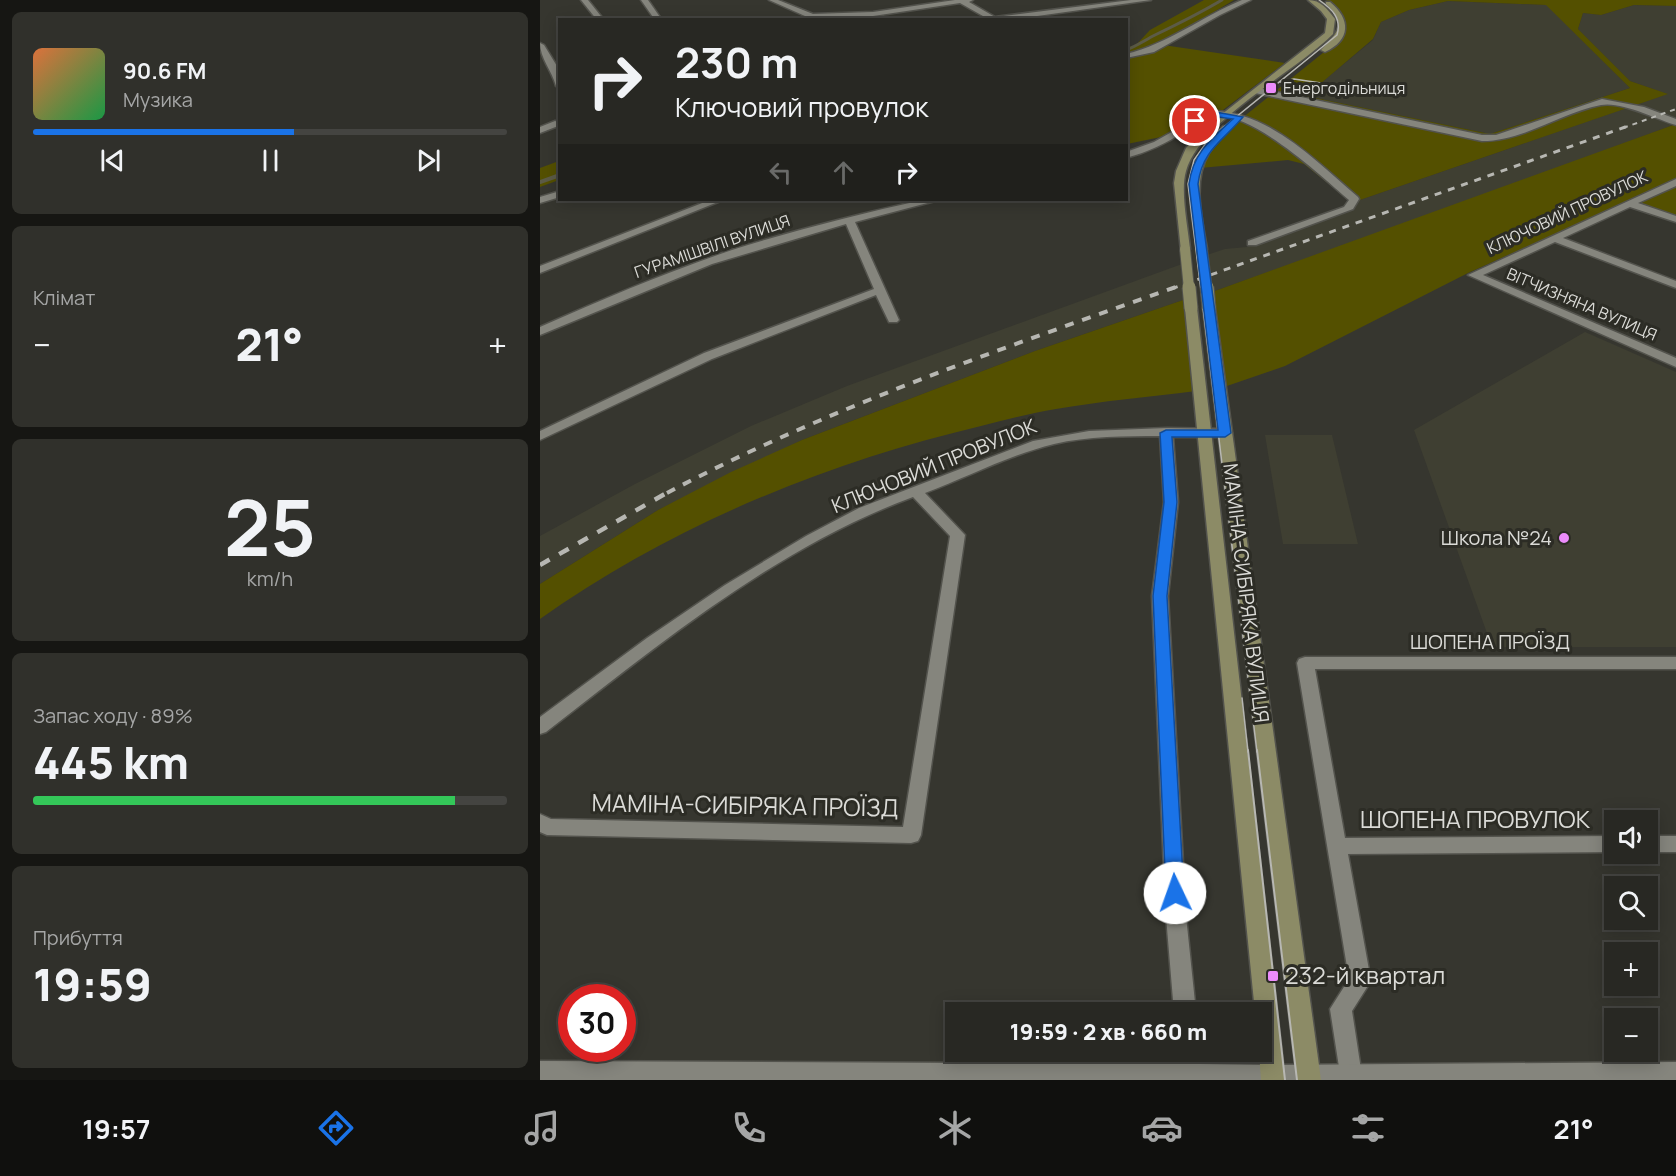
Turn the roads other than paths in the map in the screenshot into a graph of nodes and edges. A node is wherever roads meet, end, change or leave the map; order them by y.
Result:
1 (584, 0) edge
2 (644, 0) edge
3 (772, 0) edge
4 (970, 0) edge
5 (1148, 0) edge
6 (1248, 0) edge
7 (1311, 0) edge
8 (1323, 0) edge
9 (961, 1) edge
10 (873, 17) edge
11 (599, 18) edge
12 (657, 18) edge
13 (815, 18) edge
14 (992, 18) edge
15 (1002, 18) edge
16 (540, 45) edge
17 (1128, 56) edge
18 (1315, 57) dead end
19 (554, 72) edge
20 (1285, 81) dead end
21 (1258, 91) junction
22 (1270, 93) junction
23 (1228, 114) junction
24 (1239, 117) junction
25 (1676, 122) edge
26 (555, 124) dead end
27 (540, 130) edge
28 (1128, 153) edge
29 (1676, 182) edge
30 (558, 195) edge
31 (540, 200) edge
32 (715, 201) edge
33 (930, 201) edge
34 (1631, 204) junction
35 (1676, 219) edge
36 (849, 220) junction
37 (1554, 238) junction
38 (1252, 243) dead end
39 (540, 270) edge
40 (1474, 275) joint
41 (1676, 285) edge
42 (880, 290) junction
43 (893, 320) dead end
44 (540, 331) edge
45 (1676, 363) edge
46 (1166, 433) junction
47 (1204, 433) junction
48 (1225, 433) junction
49 (540, 436) edge
50 (916, 492) junction
51 (1676, 663) edge
52 (540, 727) edge
53 (540, 822) edge
54 (1604, 844) edge
55 (1658, 844) edge
56 (1676, 844) edge
57 (1337, 846) junction
58 (1184, 1002) edge
59 (1190, 1062) edge
60 (540, 1072) edge
61 (1676, 1073) edge
62 (562, 1076) edge
63 (1191, 1076) junction
64 (1351, 1076) junction
65 (833, 1077) edge
66 (1273, 1078) edge
67 (1309, 1078) edge

1 - 11 street
2 - 12 street
3 - 13 street
4 - 9 street
5 - 15 street
6 - 17 street
7 - 21 main road, МАМІНА-СИБІРЯКА ВУЛИЦЯ
8 - 18 main road
9 - 10 street
9 - 14 street
10 - 13 street
16 - 19 street
20 - 22 main road, МАМІНА-СИБІРЯКА ВУЛИЦЯ
21 - 22 street
21 - 23 main road, МАМІНА-СИБІРЯКА ВУЛИЦЯ
22 - 24 main road, МАМІНА-СИБІРЯКА ВУЛИЦЯ
22 - 25 street
23 - 24 street
23 - 28 street
23 - 47 main road, МАМІНА-СИБІРЯКА ВУЛИЦЯ, bridge
24 - 38 street
24 - 48 main road, МАМІНА-СИБІРЯКА ВУЛИЦЯ, bridge
26 - 27 street
29 - 34 street, КЛЮЧОВИЙ ПРОВУЛОК
30 - 31 street
32 - 39 street, ГУРАМІШВІЛІ ВУЛИЦЯ
33 - 36 street, ГУРАМІШВІЛІ ВУЛИЦЯ
34 - 35 street
34 - 37 street, КЛЮЧОВИЙ ПРОВУЛОК
36 - 42 street
36 - 44 street, ГУРАМІШВІЛІ ВУЛИЦЯ
37 - 40 street, КЛЮЧОВИЙ ПРОВУЛОК
37 - 41 street
40 - 45 street, ВІТЧИЗНЯНА ВУЛИЦЯ
42 - 43 street
42 - 49 street
46 - 47 street, КЛЮЧОВИЙ ПРОВУЛОК
46 - 50 street, КЛЮЧОВИЙ ПРОВУЛОК
46 - 58 street
47 - 48 street, КЛЮЧОВИЙ ПРОВУЛОК
47 - 66 main road, МАМІНА-СИБІРЯКА ВУЛИЦЯ
48 - 67 main road, МАМІНА-СИБІРЯКА ВУЛИЦЯ
50 - 52 street, КЛЮЧОВИЙ ПРОВУЛОК
50 - 53 street, МАМІНА-СИБІРЯКА ПРОЇЗД
51 - 57 street, ШОПЕНА ПРОЇЗД
54 - 57 street, ШОПЕНА ПРОВУЛОК
55 - 56 street
57 - 64 street
59 - 63 street
60 - 62 street
61 - 64 street
62 - 65 street
63 - 65 street
63 - 66 street
64 - 67 street
66 - 67 street

